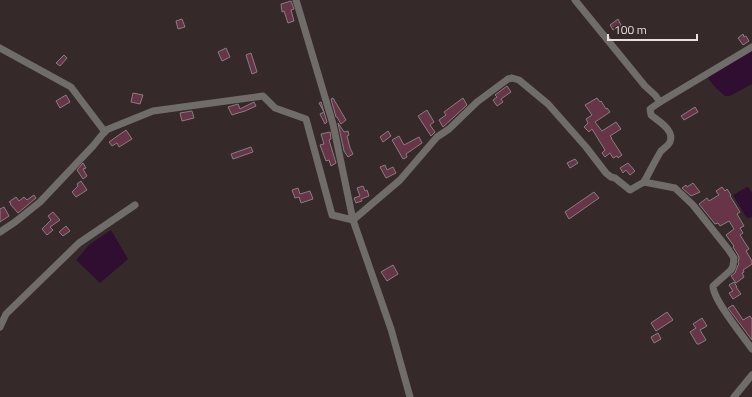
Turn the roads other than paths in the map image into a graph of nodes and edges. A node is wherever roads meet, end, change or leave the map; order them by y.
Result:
1 (296, 0) edge
2 (575, 0) edge
3 (752, 47) edge
4 (0, 48) edge
5 (660, 102) junction
6 (105, 132) junction
7 (644, 182) junction
8 (135, 205) dead end
9 (353, 220) junction
10 (0, 232) edge
11 (0, 327) edge
12 (752, 349) edge
13 (752, 375) edge
14 (410, 397) edge
15 (734, 397) edge

1 - 9 street
2 - 5 street
3 - 5 street
4 - 6 street
5 - 7 street
6 - 9 street
6 - 10 street
7 - 9 street
7 - 12 street
8 - 11 street
9 - 14 street
13 - 15 street

